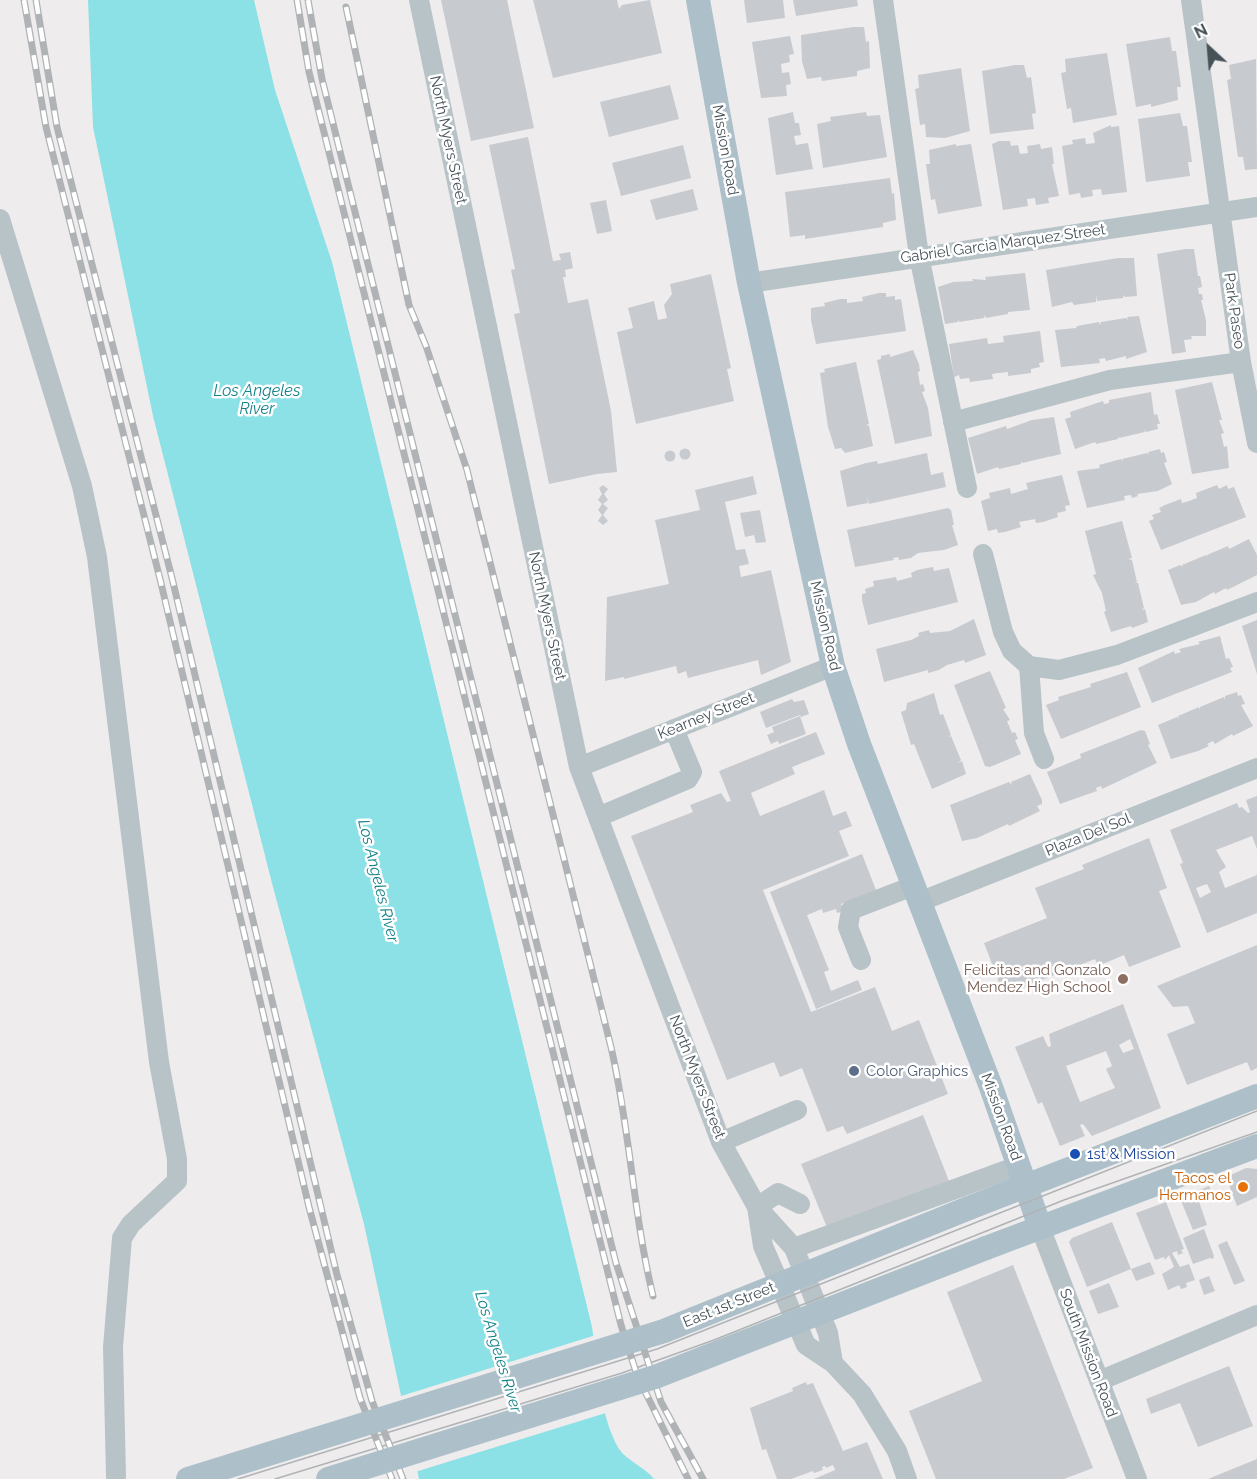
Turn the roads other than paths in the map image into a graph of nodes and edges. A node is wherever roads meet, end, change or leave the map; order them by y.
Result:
1 (418, 0) edge
2 (698, 0) edge
3 (883, 0) edge
4 (1191, 0) edge
5 (1257, 207) edge
6 (1221, 213) junction
7 (0, 219) edge
8 (920, 256) junction
9 (749, 283) junction
10 (1241, 362) junction
11 (952, 422) junction
12 (1257, 443) edge
13 (967, 488) dead end
14 (983, 554) dead end
15 (1257, 602) edge
16 (833, 666) junction
17 (1029, 666) junction
18 (674, 729) junction
19 (1044, 759) dead end
20 (579, 767) junction
21 (1257, 768) edge
22 (598, 817) junction
23 (916, 894) junction
24 (861, 960) dead end
25 (1257, 1096) edge
26 (797, 1110) dead end
27 (721, 1142) junction
28 (1257, 1146) edge
29 (1022, 1176) junction
30 (801, 1204) dead end
31 (757, 1207) junction
32 (1040, 1227) junction
33 (794, 1248) junction
34 (1257, 1315) edge
35 (833, 1362) junction
36 (1099, 1381) junction
37 (116, 1476) dead end
38 (188, 1479) edge
39 (328, 1479) edge
40 (907, 1479) edge
41 (1137, 1479) edge

1 - 20 street, North Myers Street
2 - 9 main road, Mission Road
3 - 8 street
4 - 6 street, Park Paseo
5 - 6 street, Gabriel Garcia Marquez Street
6 - 8 street, Gabriel Garcia Marquez Street
6 - 10 street, Park Paseo
7 - 37 street
8 - 9 street, Gabriel Garcia Marquez Street
8 - 11 street
9 - 16 main road, Mission Road
10 - 11 street
10 - 12 street, Park Paseo
11 - 13 street
14 - 17 street
15 - 17 street
16 - 18 street, Kearney Street
16 - 23 main road, Mission Road
17 - 19 street
18 - 20 street, Kearney Street
18 - 22 street
20 - 22 street, North Myers Street
21 - 23 street, Plaza Del Sol
22 - 27 street, North Myers Street
23 - 24 street, Plaza Del Sol
23 - 29 main road, Mission Road
25 - 29 main road, East 1st Street
26 - 27 street
27 - 31 street, North Myers Street
28 - 32 main road
29 - 32 main road, Mission Road
29 - 33 street
29 - 38 main road, East 1st Street, bridge
30 - 31 street
31 - 33 street, North Myers Street
31 - 35 street, North Myers Street
32 - 36 street, South Mission Road
32 - 39 main road, bridge
33 - 35 street
34 - 36 street
35 - 40 street, North Myers Street
36 - 41 street, South Mission Road

